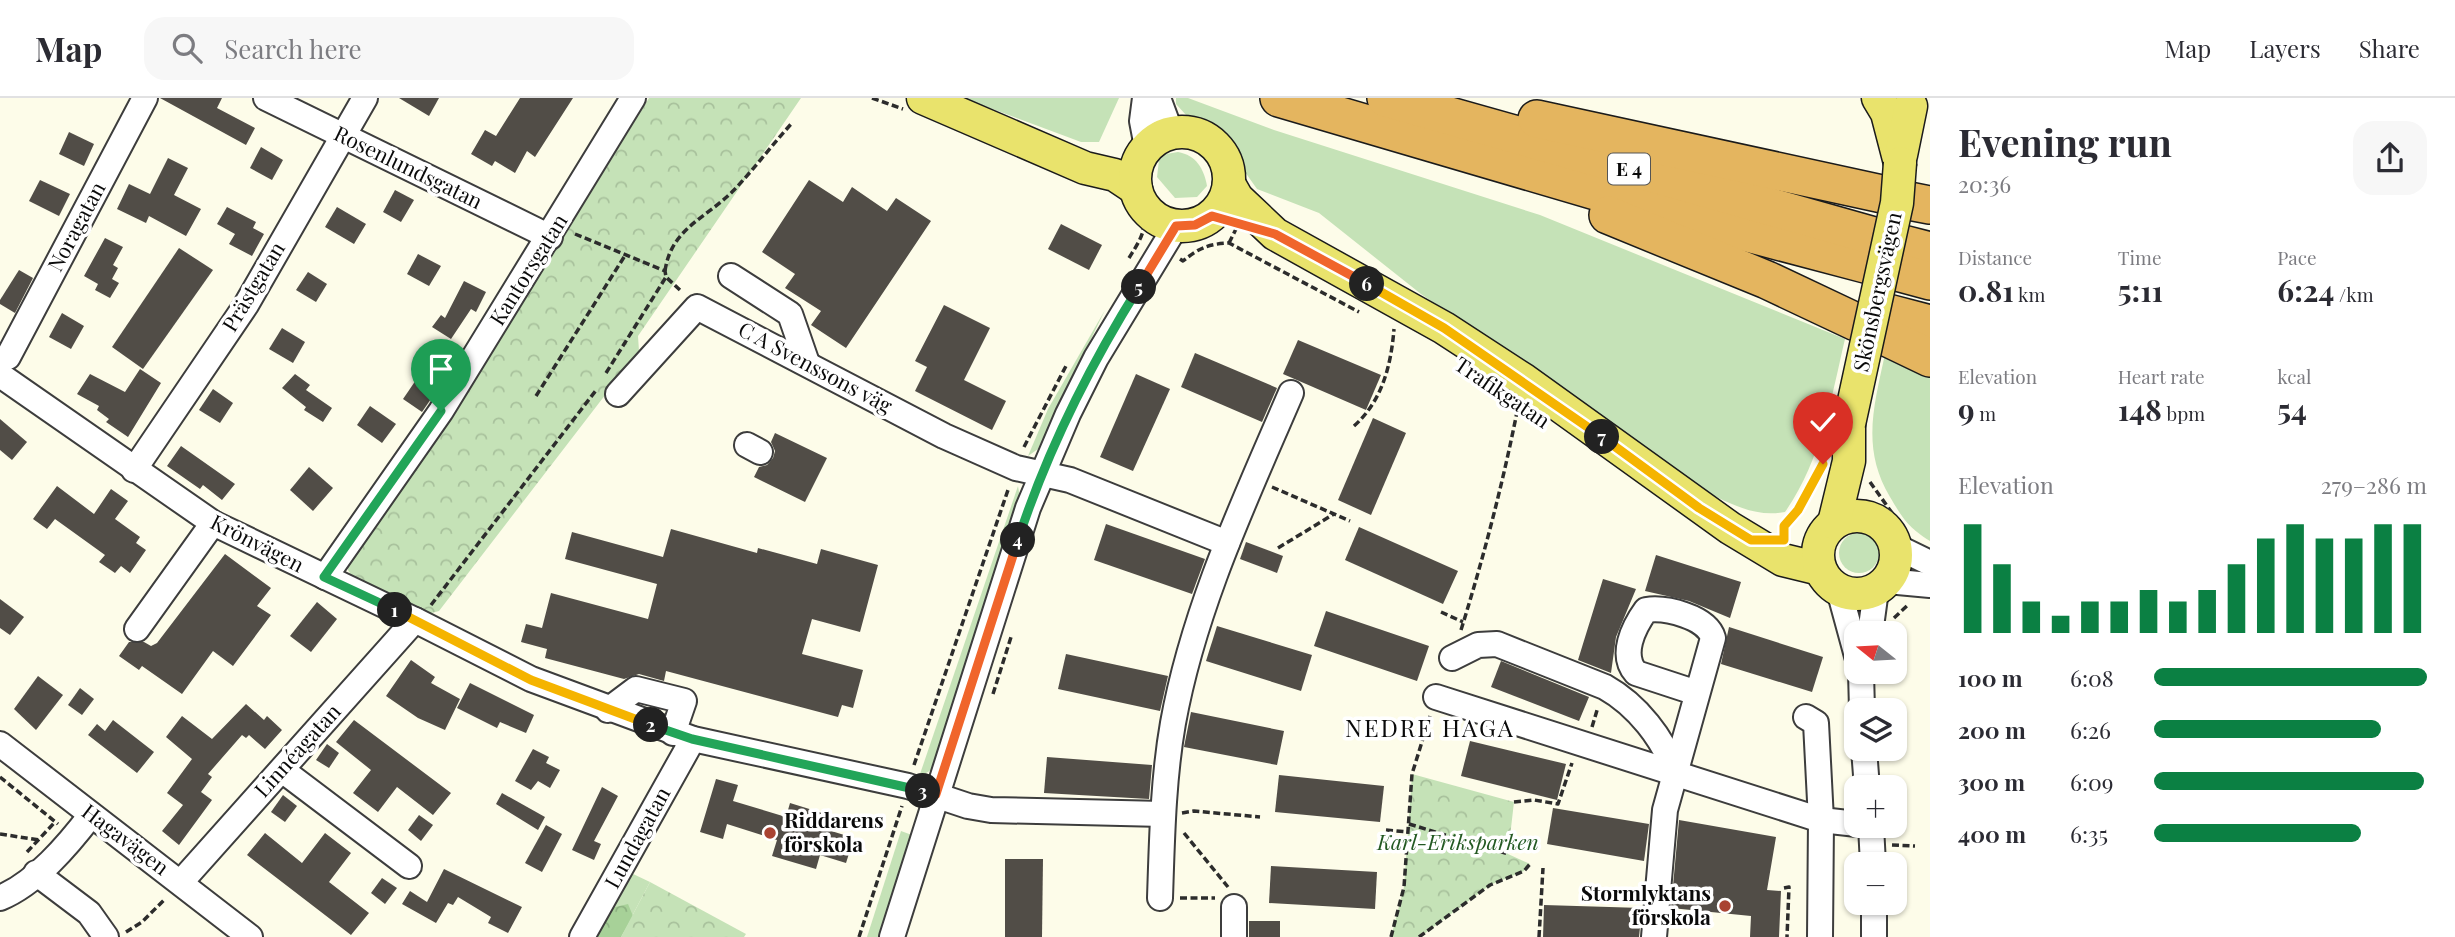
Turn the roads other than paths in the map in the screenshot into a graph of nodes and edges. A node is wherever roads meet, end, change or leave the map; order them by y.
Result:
1 (145, 98) edge
2 (266, 98) edge
3 (365, 98) edge
4 (633, 98) edge
5 (923, 98) edge
6 (1279, 98) edge
7 (1385, 98) edge
8 (1433, 98) edge
9 (1879, 98) edge
10 (1922, 100) edge
11 (1157, 122) edge
12 (343, 136) junction
13 (1462, 153) junction
14 (1061, 157) junction
15 (1900, 163) junction
16 (1231, 174) junction
17 (1136, 189) junction
18 (1907, 200) edge
19 (1212, 216) junction
20 (554, 232) junction
21 (1275, 234) junction
22 (1168, 248) junction
23 (1893, 253) edge
24 (731, 276) dead end
25 (1930, 281) edge
26 (1870, 318) junction
27 (1930, 324) edge
28 (1930, 358) edge
29 (807, 363) junction
30 (2, 364) edge
31 (1291, 393) dead end
32 (618, 394) dead end
33 (1847, 468) junction
34 (134, 470) junction
35 (1042, 475) junction
36 (213, 523) junction
37 (1828, 530) junction
38 (1891, 531) junction
39 (1751, 540) junction
40 (1227, 543) junction
41 (1930, 563) edge
42 (324, 577) junction
43 (1829, 580) junction
44 (1882, 585) junction
45 (1930, 585) edge
46 (415, 620) junction
47 (1844, 621) edge
48 (1873, 621) edge
49 (137, 629) dead end
50 (1452, 658) dead end
51 (1697, 693) dead end
52 (1436, 697) dead end
53 (608, 710) junction
54 (1806, 717) dead end
55 (683, 736) junction
56 (0, 744) edge
57 (282, 769) junction
58 (1675, 773) junction
59 (936, 794) junction
60 (91, 815) junction
61 (1163, 819) junction
62 (1821, 820) junction
63 (1844, 823) edge
64 (30, 864) junction
65 (409, 866) dead end
66 (181, 882) junction
67 (0, 898) edge
68 (1160, 898) road end
69 (1230, 898) road end
70 (1874, 915) edge
71 (106, 937) edge
72 (250, 937) edge
73 (582, 937) edge
74 (892, 937) edge
75 (1234, 937) edge
76 (1654, 937) edge
77 (1820, 937) edge
78 (1874, 937) edge

1 - 30 street, Noragatan
2 - 12 street, Rosenlundsgatan
3 - 12 street, Prästgatan
4 - 20 street, Kantorsgatan
5 - 14 main road
6 - 13 highway, E 4
7 - 23 highway, E 4
8 - 18 highway, E 4
9 - 10 main road
9 - 15 main road, Skönsbergsvägen
10 - 15 main road, Skönsbergsvägen
11 - 14 main road
11 - 16 main road
11 - 17 main road
12 - 20 street, Rosenlundsgatan
12 - 34 street, Prästgatan
13 - 23 highway, E 4
13 - 26 highway, E 4
14 - 17 main road
15 - 33 main road, Skönsbergsvägen, bridge
16 - 19 main road
16 - 21 main road, Trafikgatan
17 - 22 main road
19 - 21 main road, Trafikgatan
19 - 22 main road
20 - 42 street, Kantorsgatan
21 - 39 main road, Trafikgatan
22 - 35 street
23 - 25 highway, E 4
24 - 29 street
26 - 27 highway
26 - 28 highway
29 - 32 street, C A Svenssons väg
29 - 35 street, C A Svenssons väg
30 - 34 street, Krönvägen
31 - 40 street
33 - 37 main road, Skönsbergsvägen
33 - 38 main road, Skönsbergsvägen
34 - 36 street, Krönvägen
35 - 40 street, C A Svenssons väg
35 - 59 street
36 - 42 street, Krönvägen
36 - 49 street
37 - 38 main road
37 - 39 main road
37 - 43 main road
38 - 41 street
38 - 44 main road
39 - 43 main road, Trafikgatan
40 - 61 street
42 - 46 street, Krönvägen
43 - 44 main road
43 - 47 street
44 - 45 street
44 - 48 street
46 - 53 street, Krönvägen
46 - 57 street, Linnéagatan
50 - 58 street
51 - 58 street
52 - 58 street
53 - 55 street, Krönvägen
53 - 55 street, Lundagatan
54 - 62 street
55 - 59 street, Krönvägen
55 - 73 street, Lundagatan
56 - 60 street, Hagavägen
57 - 65 street
57 - 66 street, Linnéagatan
58 - 62 street
58 - 76 street
59 - 61 street, Krönvägen
59 - 74 street
60 - 64 street
60 - 66 street, Hagavägen
61 - 68 street
62 - 63 street
62 - 77 street
64 - 67 street
64 - 71 street
66 - 72 street, Hagavägen
69 - 75 street
70 - 78 street

